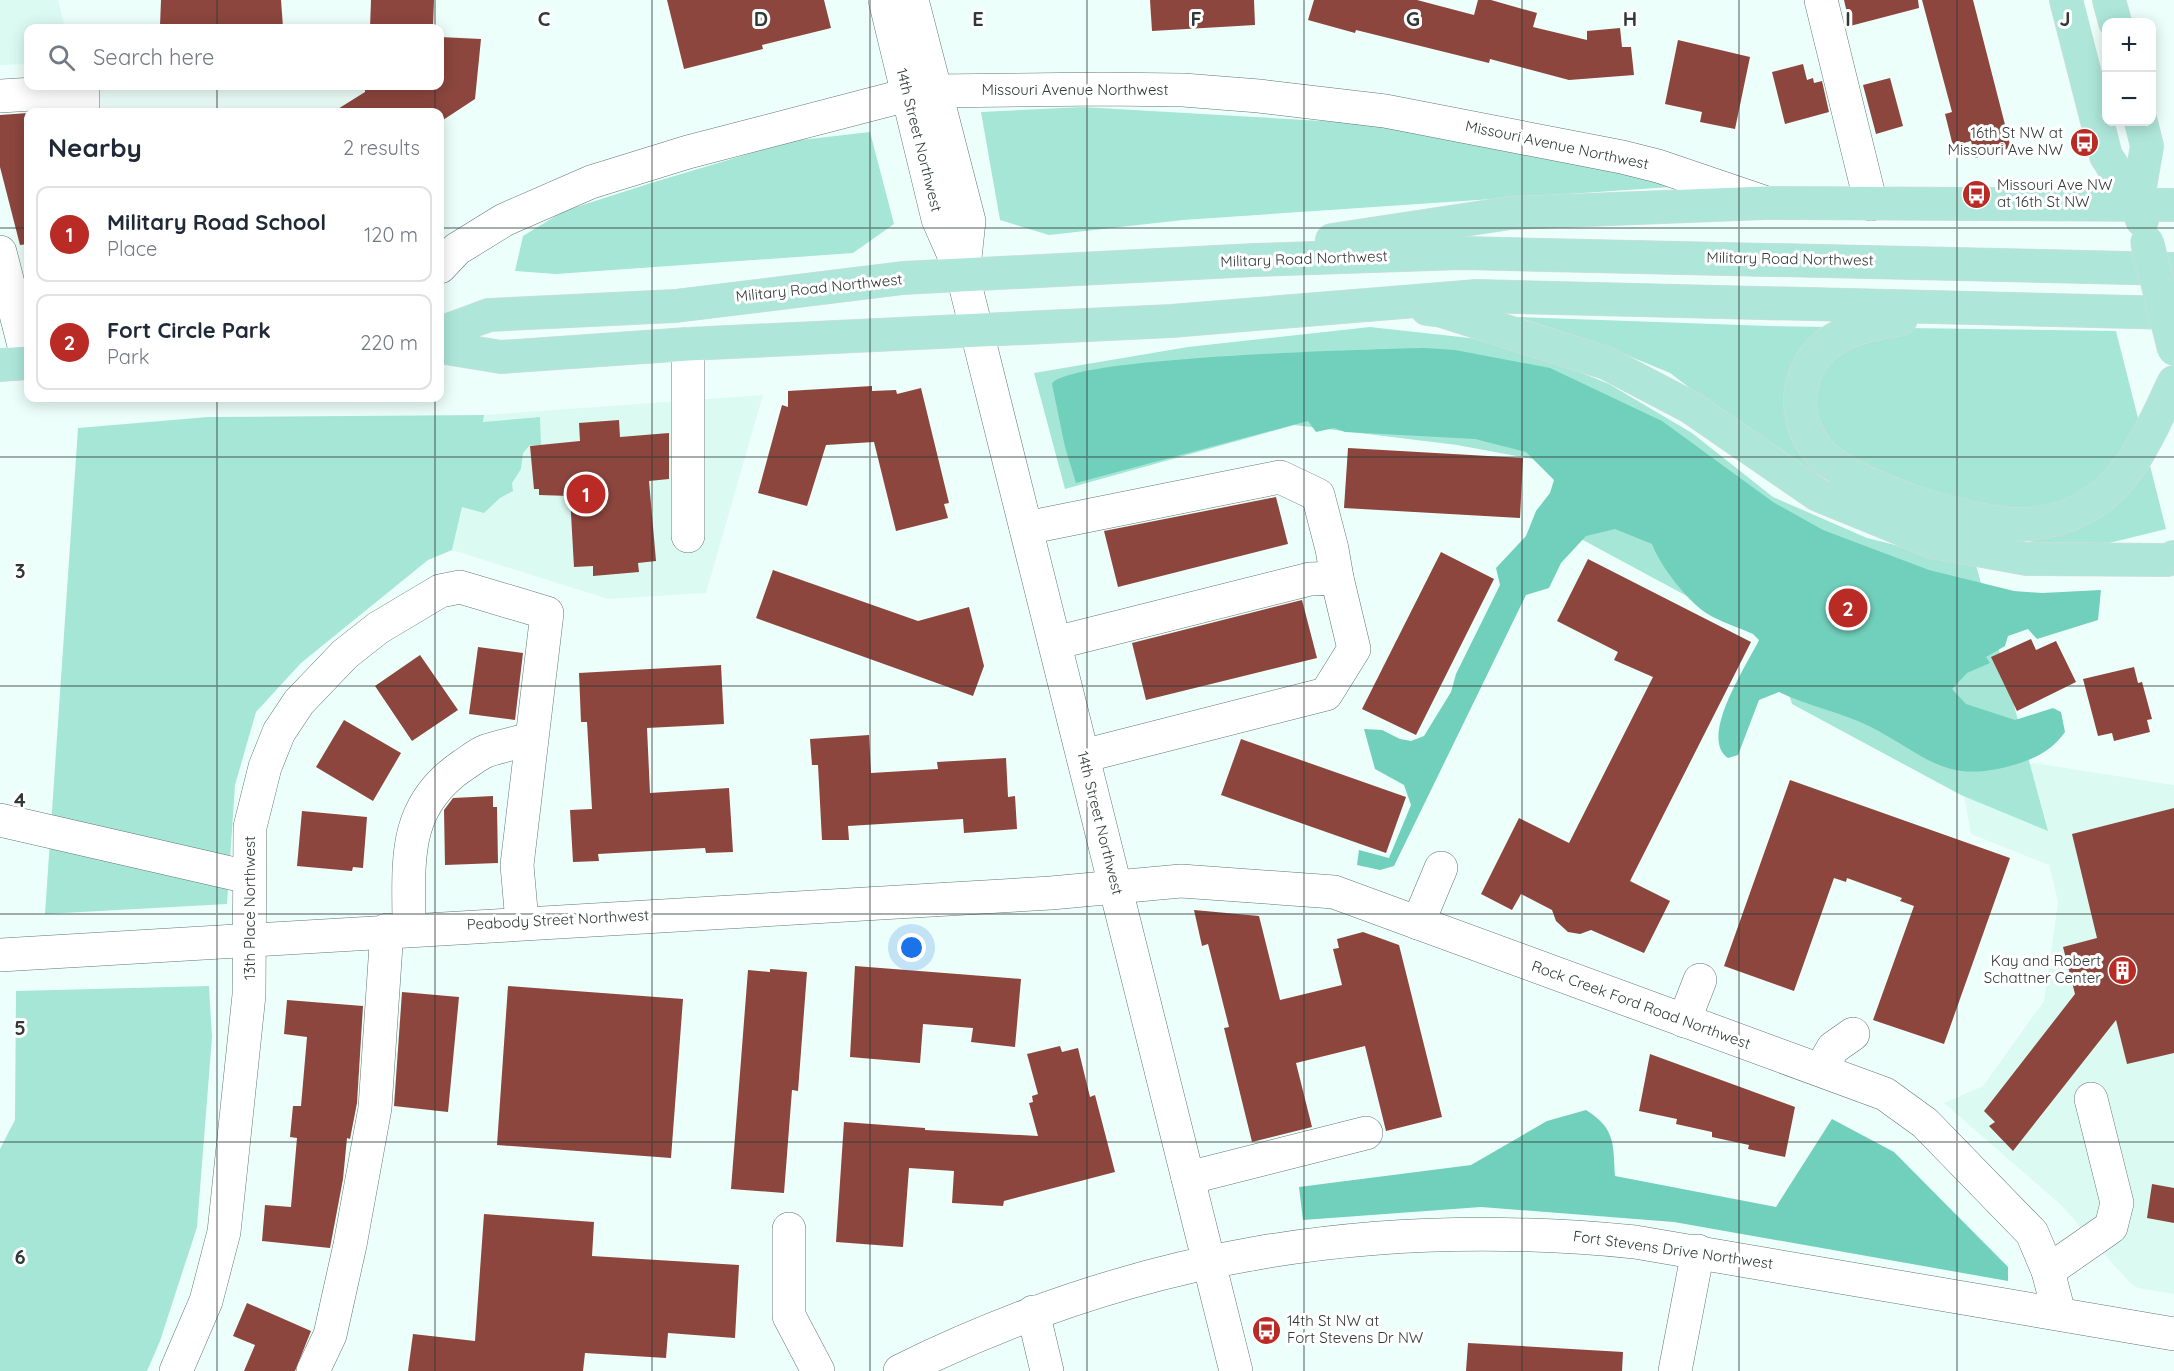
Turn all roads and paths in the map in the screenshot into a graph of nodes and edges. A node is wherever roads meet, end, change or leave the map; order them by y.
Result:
1 (885, 0) edge
2 (912, 0) edge
3 (1821, 0) edge
4 (2066, 0) edge
5 (2109, 0) edge
6 (2114, 18) edge
7 (922, 93) junction
8 (0, 96) edge
9 (83, 108) edge
10 (2142, 126) edge
11 (1765, 203) junction
12 (1871, 204) junction
13 (2138, 204) junction
14 (2174, 205) edge
15 (0, 252) edge
16 (444, 263) edge
17 (1161, 265) junction
18 (2174, 269) edge
19 (963, 276) junction
20 (1381, 303) junction
21 (1972, 307) junction
22 (2174, 313) edge
23 (977, 331) junction
24 (444, 332) edge
25 (688, 344) junction
26 (24, 346) edge
27 (444, 348) edge
28 (2174, 349) edge
29 (24, 362) edge
30 (0, 365) edge
31 (2174, 382) edge
32 (1026, 528) junction
33 (688, 536) dead end
34 (2174, 557) edge
35 (1337, 578) junction
36 (1054, 643) junction
37 (531, 738) junction
38 (1083, 756) junction
39 (0, 820) edge
40 (1441, 868) dead end
41 (248, 877) junction
42 (1115, 886) junction
43 (522, 922) junction
44 (1418, 923) junction
45 (398, 930) junction
46 (250, 939) junction
47 (0, 955) edge
48 (1700, 980) dead end
49 (1684, 1021) junction
50 (1853, 1034) dead end
51 (1821, 1069) junction
52 (2091, 1099) dead end
53 (1366, 1133) dead end
54 (1188, 1178) junction
55 (789, 1229) dead end
56 (1698, 1251) junction
57 (1208, 1261) junction
58 (2048, 1271) junction
59 (1033, 1312) junction
60 (2059, 1312) junction
61 (2174, 1334) edge
62 (945, 1361) edge
63 (176, 1371) edge
64 (313, 1371) edge
65 (818, 1371) edge
66 (900, 1371) edge
67 (1047, 1371) edge
68 (1236, 1371) edge
69 (1675, 1371) edge

1 - 7 street, 14th Street Northwest
2 - 7 street, 14th Street Northwest
3 - 12 street
4 - 13 main road
5 - 6 main road
7 - 11 street, Missouri Avenue Northwest
7 - 16 street, Missouri Avenue Northwest
7 - 19 street, 14th Street Northwest
8 - 9 street
10 - 13 main road
11 - 12 main road, Missouri Avenue Northwest
11 - 17 main road
12 - 13 main road, Missouri Avenue Northwest
13 - 14 main road, Missouri Avenue Northwest
13 - 28 main road, bridge
15 - 26 street
17 - 18 main road, Military Road Northwest
17 - 19 main road, Military Road Northwest
19 - 23 street, 14th Street Northwest
19 - 24 main road, Military Road Northwest
20 - 21 main road
20 - 23 main road
20 - 34 main road
21 - 22 main road
21 - 31 main road
23 - 25 main road
23 - 32 street, 14th Street Northwest
25 - 27 main road
25 - 33 street
29 - 30 main road
32 - 35 street
32 - 36 street, 14th Street Northwest
35 - 36 street
35 - 38 street
36 - 38 street, 14th Street Northwest
37 - 41 street, 13th Place Northwest
37 - 43 street
37 - 45 street
38 - 42 street, 14th Street Northwest
39 - 41 street
40 - 44 street
41 - 46 street, 13th Place Northwest
42 - 43 street, Peabody Street Northwest
42 - 44 street, Rock Creek Ford Road Northwest
42 - 54 street, 14th Street Northwest
43 - 45 street, Peabody Street Northwest
44 - 49 street, Rock Creek Ford Road Northwest
45 - 46 street, Peabody Street Northwest
45 - 64 street
46 - 47 street, Peabody Street Northwest
46 - 63 street, 13th Place Northwest
48 - 49 street
49 - 51 street, Rock Creek Ford Road Northwest
50 - 51 street
51 - 58 street, Rock Creek Ford Road Northwest
52 - 58 street
53 - 54 street
54 - 57 street, 14th Street Northwest
55 - 65 street
56 - 57 street, Fort Stevens Drive Northwest
56 - 60 street, Fort Stevens Drive Northwest
56 - 69 street
57 - 59 street, Fort Stevens Drive Northwest
57 - 68 street, 14th Street Northwest
58 - 60 street, Rock Creek Ford Road Northwest
59 - 62 street, Fort Stevens Drive Northwest
59 - 67 street
60 - 61 street, Fort Stevens Drive Northwest
62 - 66 street, Fort Stevens Drive Northwest

